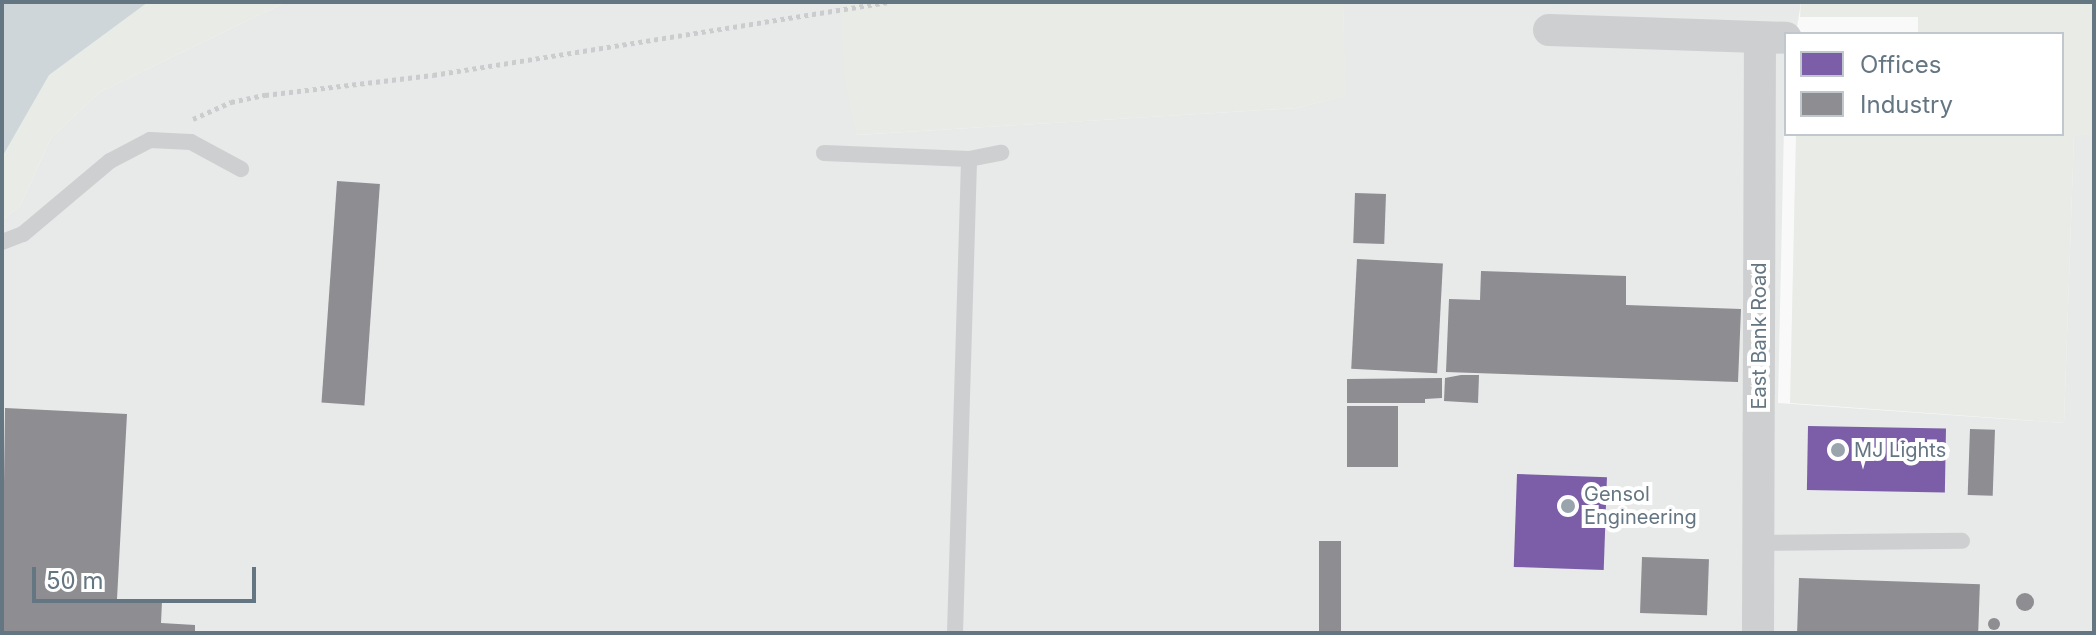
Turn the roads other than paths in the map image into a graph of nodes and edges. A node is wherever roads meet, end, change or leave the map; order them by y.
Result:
1 (1549, 30) dead end
2 (1773, 39) edge
3 (824, 153) dead end
4 (1001, 153) dead end
5 (969, 159) junction
6 (241, 169) dead end
7 (2, 242) edge
8 (1962, 541) dead end
9 (1759, 543) junction
10 (955, 633) edge
11 (1758, 633) edge

1 - 2 street
2 - 9 street, East Bank Road
3 - 5 lane
4 - 5 lane
5 - 10 lane
6 - 7 lane
8 - 9 lane
9 - 11 street, East Bank Road

